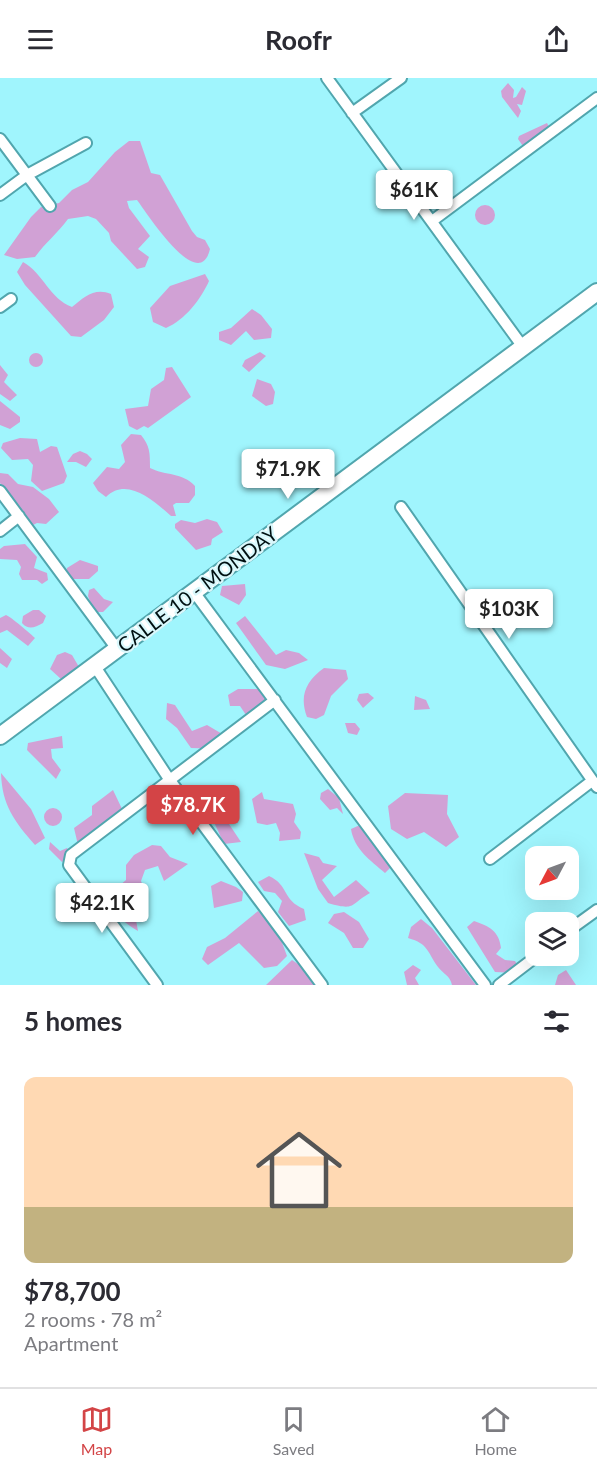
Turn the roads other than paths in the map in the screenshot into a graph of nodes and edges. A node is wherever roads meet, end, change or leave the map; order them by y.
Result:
1 (327, 78) edge
2 (401, 78) edge
3 (597, 98) edge
4 (352, 113) junction
5 (0, 139) edge
6 (86, 142) dead end
7 (27, 175) junction
8 (0, 195) edge
9 (50, 206) dead end
10 (432, 221) junction
11 (597, 292) edge
12 (11, 299) dead end
13 (0, 307) edge
14 (523, 347) junction
15 (0, 491) edge
16 (401, 507) dead end
17 (19, 516) junction
18 (0, 531) edge
19 (194, 592) junction
20 (117, 649) junction
21 (94, 665) junction
22 (275, 700) junction
23 (0, 736) edge
24 (169, 779) junction
25 (595, 784) edge
26 (490, 859) dead end
27 (597, 910) edge
28 (579, 924) edge
29 (525, 965) edge
30 (157, 985) edge
31 (322, 985) edge
32 (485, 985) edge
33 (499, 985) edge

1 - 4 street
2 - 4 street
3 - 10 street
4 - 10 street
5 - 7 street
6 - 7 street
7 - 8 street
7 - 9 street
10 - 14 street
11 - 14 street, CALLE 10 - MONDAY
12 - 13 street
14 - 19 street, CALLE 10 - MONDAY
15 - 17 street
16 - 25 street
17 - 18 street
17 - 20 street
19 - 20 street, CALLE 10 - MONDAY
19 - 22 street
20 - 21 street, CALLE 10 - MONDAY
21 - 23 street, CALLE 10 - MONDAY
21 - 24 street
22 - 24 street
22 - 32 street
24 - 30 street
24 - 31 street
25 - 26 street
27 - 28 street
29 - 33 street

